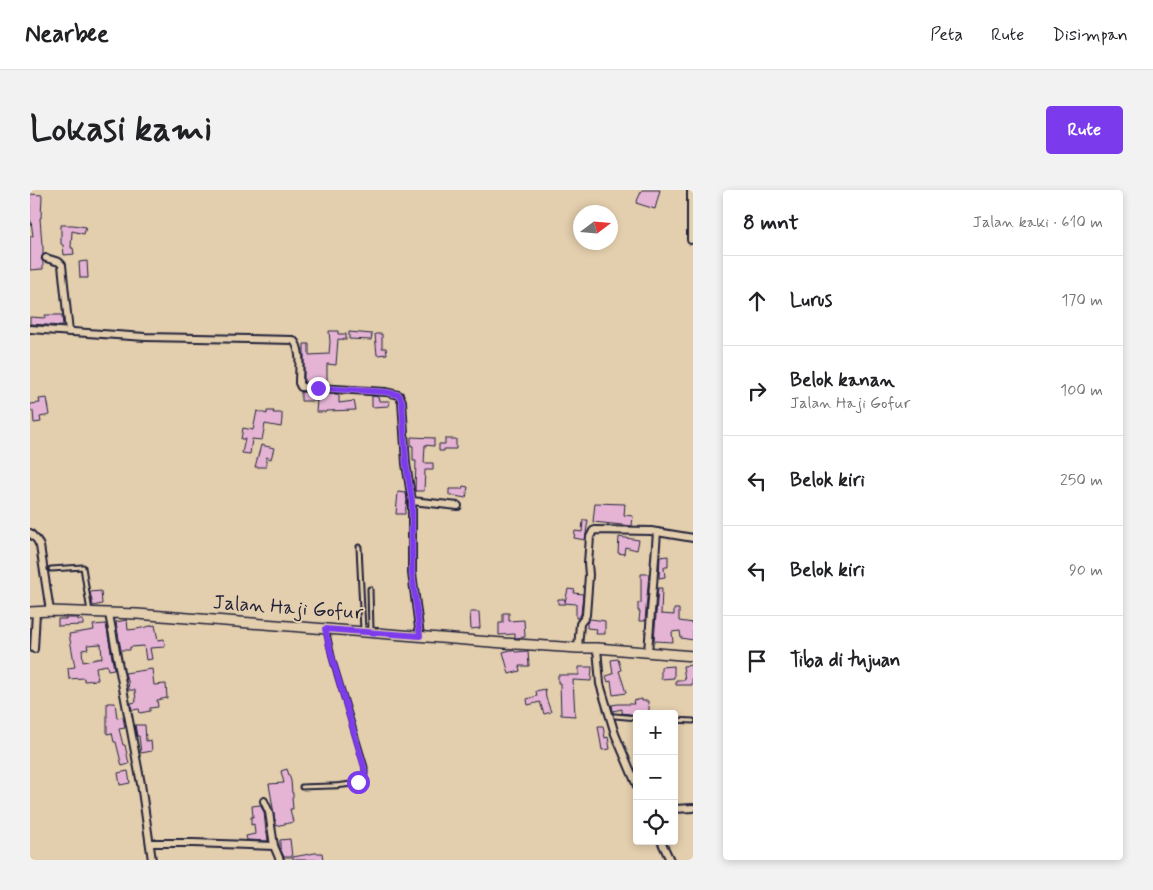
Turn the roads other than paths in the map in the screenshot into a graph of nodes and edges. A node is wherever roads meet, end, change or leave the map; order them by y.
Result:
1 (690, 190) edge
2 (691, 240) dead end
3 (46, 258) dead end
4 (30, 329) edge
5 (70, 332) junction
6 (412, 501) junction
7 (458, 506) dead end
8 (658, 532) junction
9 (30, 534) edge
10 (693, 538) edge
11 (359, 547) dead end
12 (51, 569) dead end
13 (370, 589) dead end
14 (50, 611) junction
15 (33, 612) edge
16 (90, 613) junction
17 (109, 614) junction
18 (325, 629) junction
19 (367, 631) junction
20 (420, 636) junction
21 (578, 648) junction
22 (597, 648) junction
23 (34, 649) dead end
24 (648, 652) junction
25 (693, 656) edge
26 (615, 716) dead end
27 (633, 718) edge
28 (678, 720) edge
29 (693, 721) edge
30 (633, 776) edge
31 (302, 786) dead end
32 (264, 801) dead end
33 (693, 808) edge
34 (678, 809) edge
35 (150, 843) junction
36 (663, 845) edge
37 (274, 846) junction
38 (152, 860) edge
39 (280, 860) edge
40 (670, 860) edge

1 - 2 street
3 - 5 street
4 - 5 street
5 - 6 street
6 - 7 street
6 - 20 street
8 - 10 street
8 - 21 street
8 - 24 street
9 - 14 street
11 - 19 lane
12 - 16 lane
13 - 19 lane
14 - 15 street, Jalan Haji Gofur
14 - 16 street, Jalan Haji Gofur
15 - 23 street
16 - 17 street, Jalan Haji Gofur
17 - 18 street, Jalan Haji Gofur
17 - 35 street
18 - 19 street, Jalan Haji Gofur
18 - 31 lane
19 - 20 street, Jalan Haji Gofur
20 - 21 street, Jalan Haji Gofur
21 - 22 street, Jalan Haji Gofur
22 - 24 street, Jalan Haji Gofur
22 - 30 street
24 - 25 street, Jalan Haji Gofur
26 - 27 lane
28 - 29 lane
32 - 37 street
33 - 34 street
35 - 37 street
35 - 38 street
36 - 40 street
37 - 39 street

